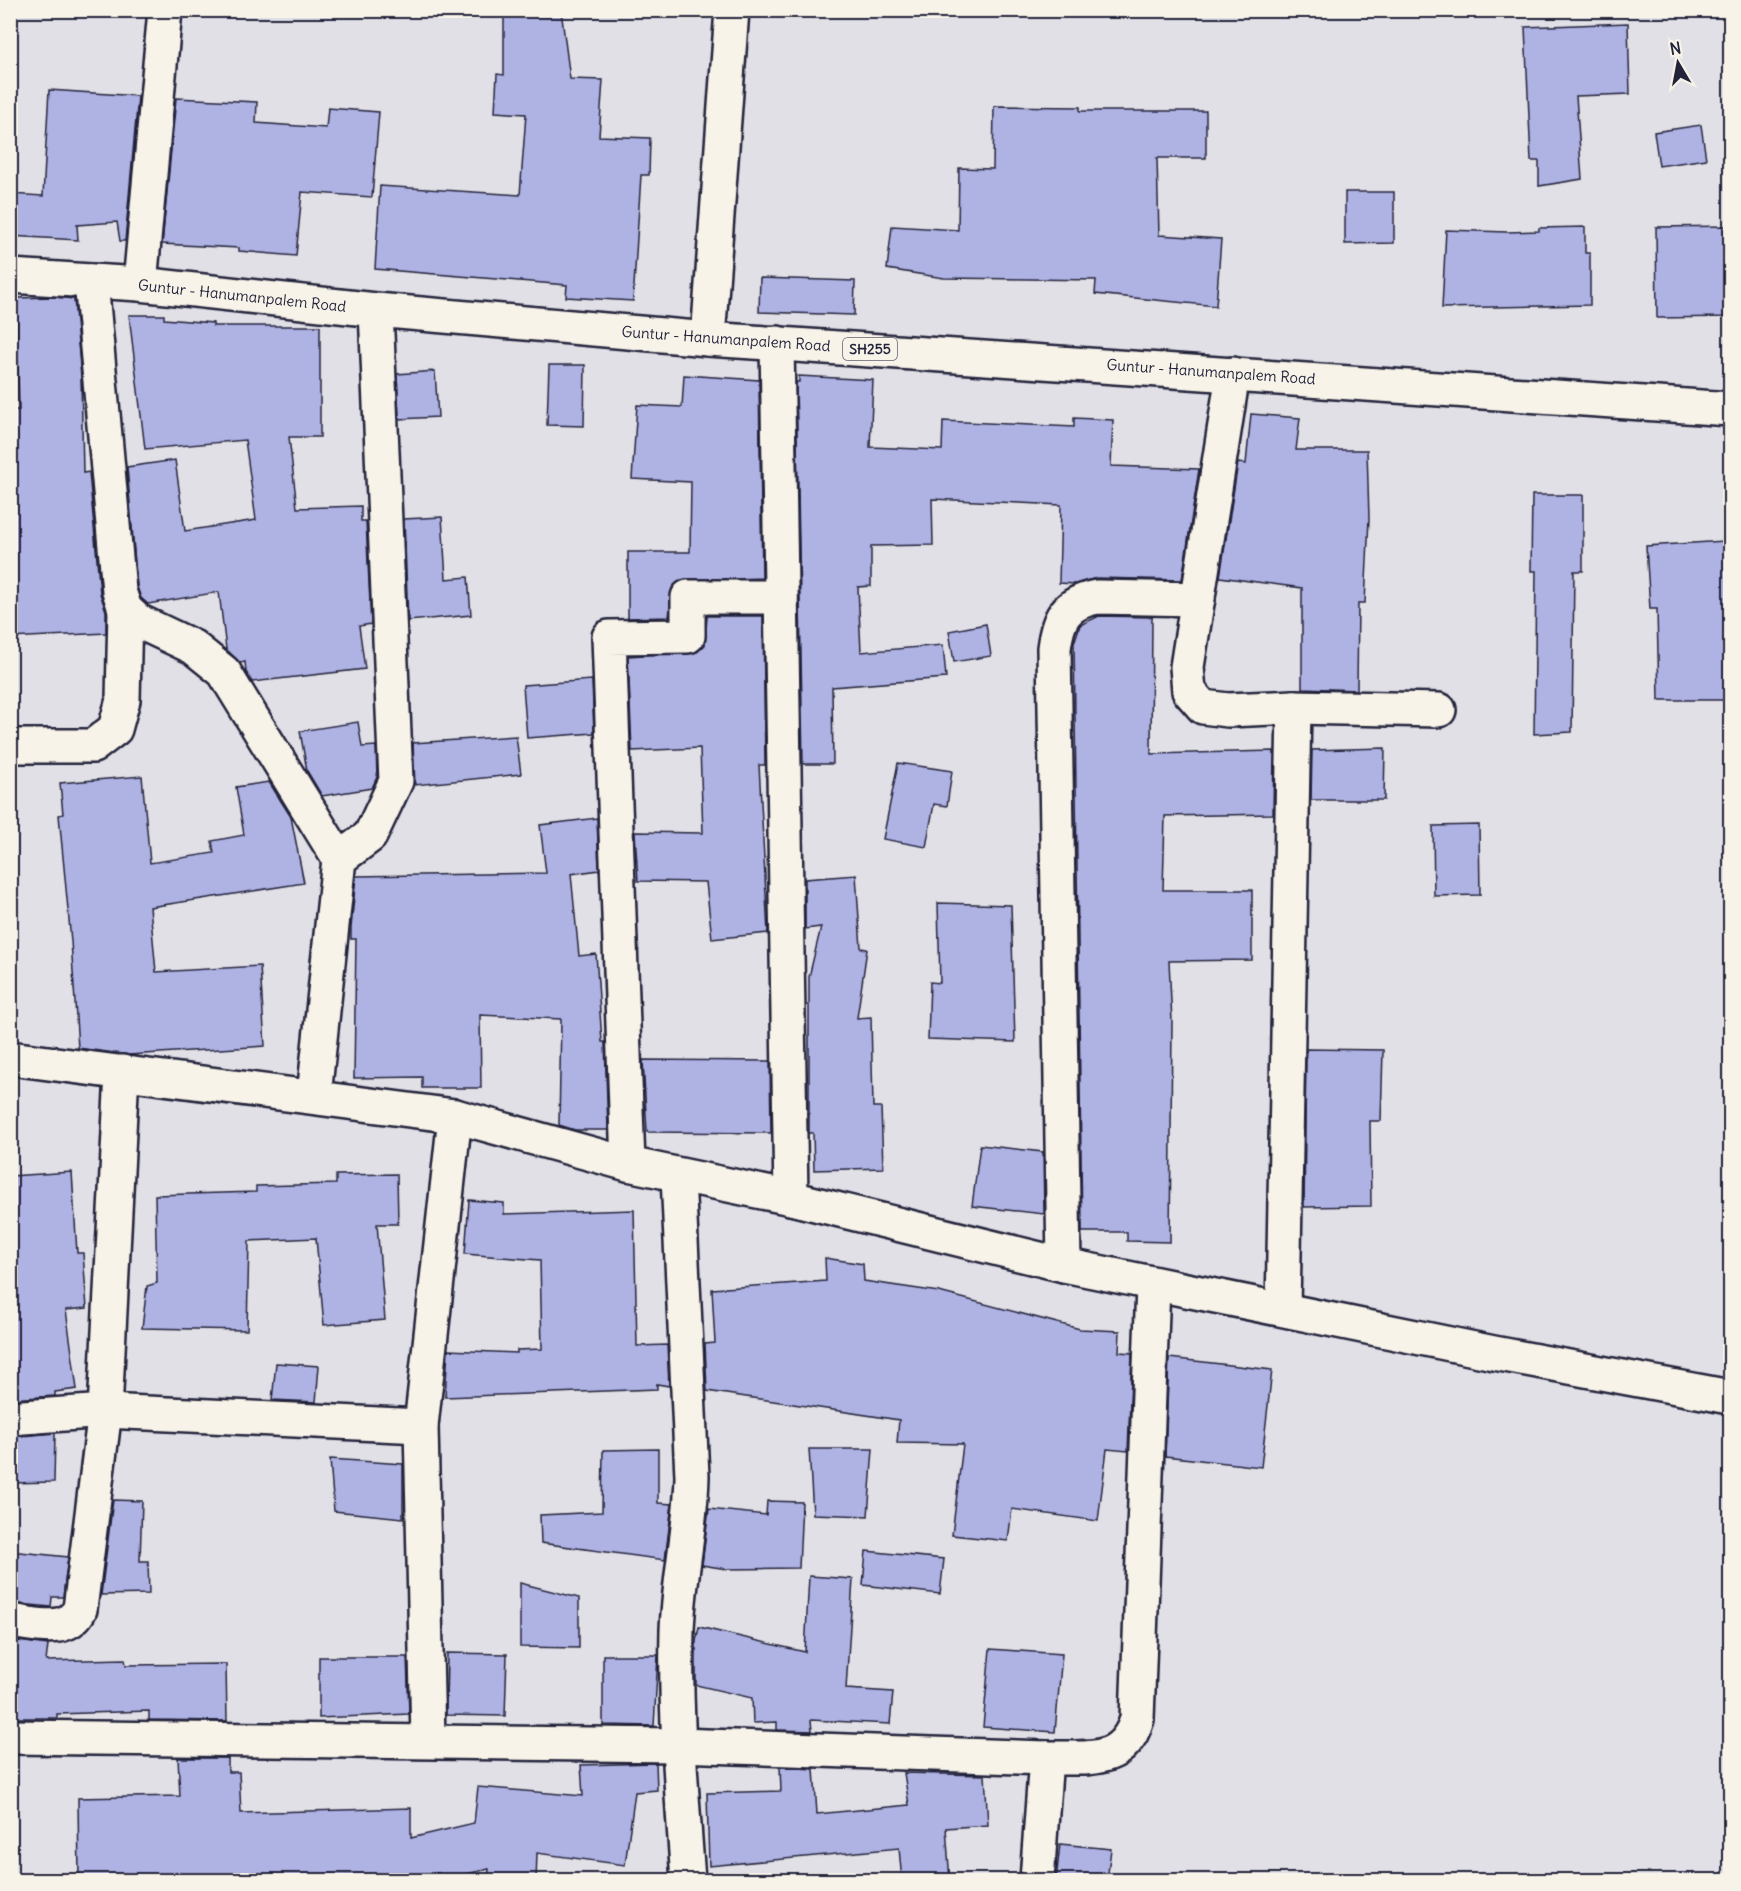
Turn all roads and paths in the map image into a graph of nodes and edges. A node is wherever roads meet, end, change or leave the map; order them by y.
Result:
1 (165, 10) edge
2 (732, 10) edge
3 (10, 276) edge
4 (91, 281) junction
5 (140, 284) junction
6 (376, 310) junction
7 (708, 339) junction
8 (777, 343) junction
9 (1233, 374) junction
10 (1731, 409) edge
11 (781, 597) junction
12 (1198, 599) junction
13 (125, 609) junction
14 (1294, 707) junction
15 (1439, 710) dead end
16 (10, 746) edge
17 (339, 859) junction
18 (10, 1058) edge
19 (122, 1072) junction
20 (314, 1096) junction
21 (455, 1116) junction
22 (628, 1164) junction
23 (678, 1176) junction
24 (791, 1198) junction
25 (1064, 1265) junction
26 (1153, 1285) junction
27 (1283, 1309) junction
28 (1731, 1397) edge
29 (105, 1411) junction
30 (10, 1418) edge
31 (421, 1426) junction
32 (10, 1621) edge
33 (10, 1737) edge
34 (428, 1740) junction
35 (678, 1745) junction
36 (1046, 1758) junction
37 (688, 1881) edge
38 (1037, 1881) edge

1 - 5 street
2 - 7 street
3 - 4 street, Guntur - Hanumanpalem Road / SH255
4 - 5 street, Guntur - Hanumanpalem Road / SH255
4 - 13 street
5 - 6 street, Guntur - Hanumanpalem Road / SH255
6 - 7 street, Guntur - Hanumanpalem Road / SH255
6 - 17 street
7 - 8 street, Guntur - Hanumanpalem Road / SH255
8 - 9 street, Guntur - Hanumanpalem Road / SH255
8 - 11 street
9 - 10 street, Guntur - Hanumanpalem Road / SH255
9 - 12 street
11 - 22 street
11 - 24 street
12 - 14 street
12 - 25 street
13 - 16 street
13 - 17 street
14 - 15 street
14 - 27 street
17 - 20 street
18 - 19 street
19 - 20 street
19 - 29 street
20 - 21 street
21 - 22 street
21 - 31 street
22 - 23 street
23 - 24 street
23 - 35 street
24 - 25 street
25 - 26 street
26 - 27 street
26 - 36 street
27 - 28 street
29 - 30 street
29 - 31 street
29 - 32 street
31 - 34 street
33 - 34 street
34 - 35 street
35 - 36 street
35 - 37 street
36 - 38 street

